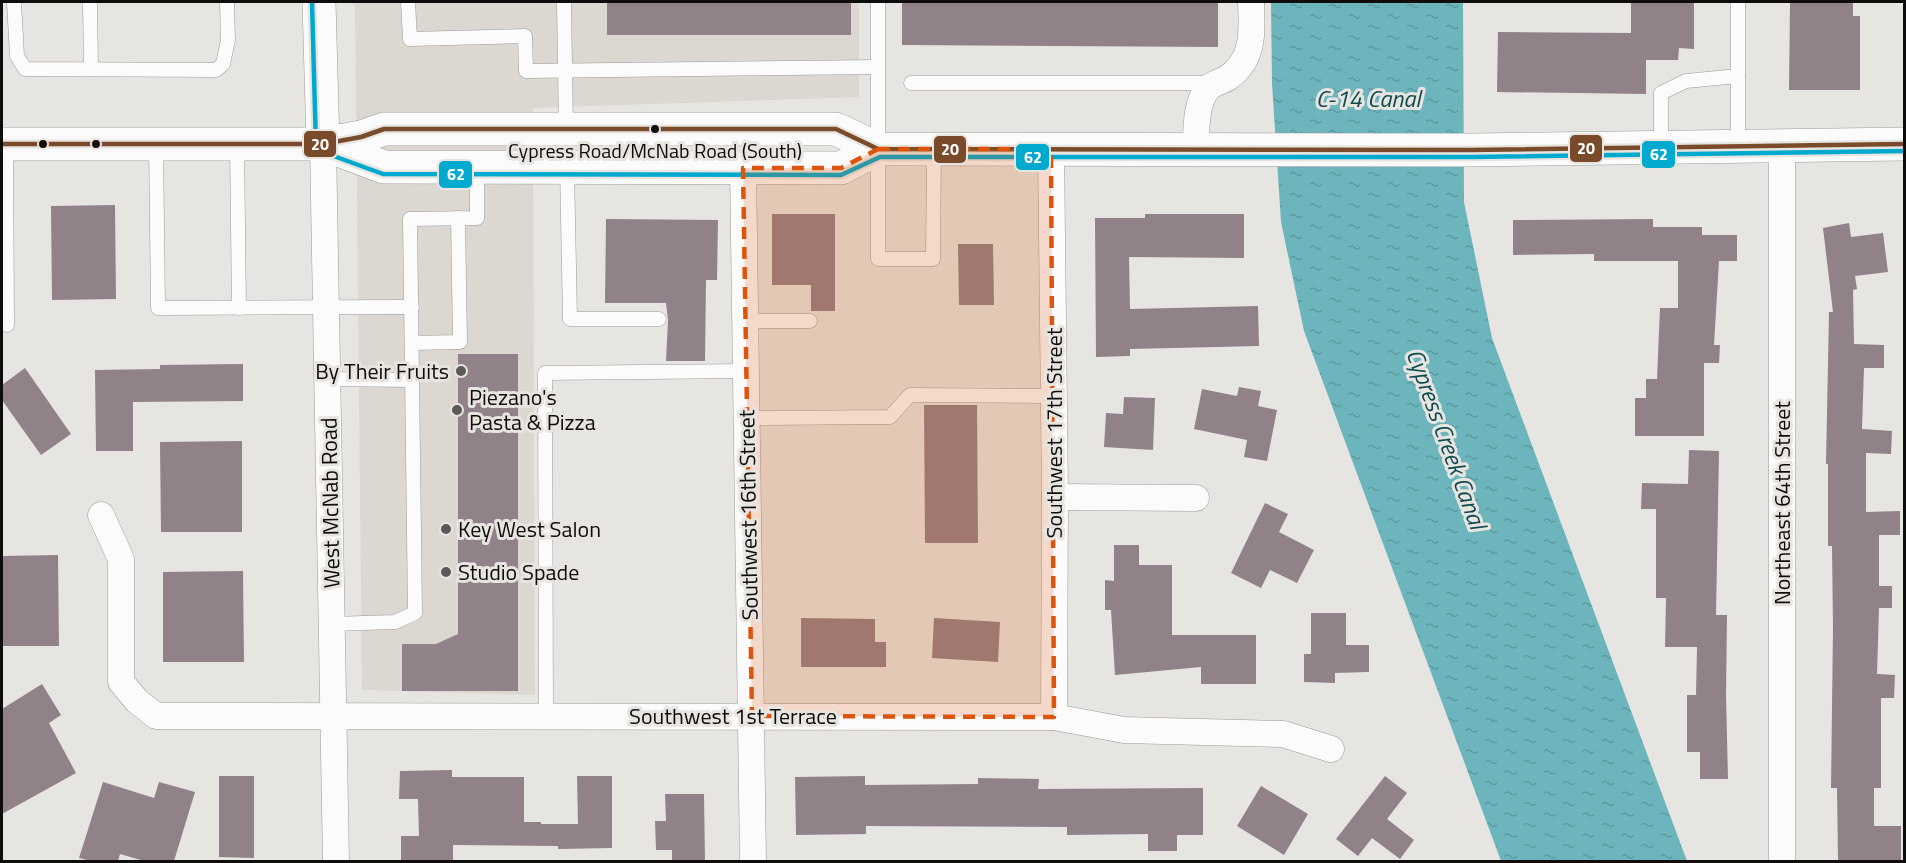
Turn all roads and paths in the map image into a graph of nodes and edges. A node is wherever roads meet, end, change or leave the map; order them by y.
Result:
1 (14, 2) edge
2 (90, 2) edge
3 (227, 2) edge
4 (319, 2) edge
5 (408, 2) edge
6 (564, 2) edge
7 (878, 2) edge
8 (1251, 2) edge
9 (1738, 2) edge
10 (878, 68) junction
11 (91, 69) junction
12 (565, 71) junction
13 (1738, 76) junction
14 (911, 83) dead end
15 (1216, 83) junction
16 (566, 129) junction
17 (4, 144) edge
18 (156, 144) junction
19 (237, 144) junction
20 (323, 144) junction
21 (1905, 144) edge
22 (1738, 145) junction
23 (1782, 145) junction
24 (1661, 147) junction
25 (878, 149) junction
26 (934, 149) junction
27 (1051, 149) junction
28 (1196, 150) junction
29 (477, 167) junction
30 (567, 167) junction
31 (743, 168) junction
32 (458, 218) junction
33 (412, 307) junction
34 (239, 308) junction
35 (326, 308) junction
36 (659, 319) dead end
37 (745, 321) junction
38 (810, 321) dead end
39 (7, 325) dead end
40 (412, 343) junction
41 (746, 371) junction
42 (328, 379) junction
43 (412, 380) junction
44 (1054, 396) junction
45 (747, 418) junction
46 (1055, 497) junction
47 (1196, 498) dead end
48 (101, 515) dead end
49 (332, 624) junction
50 (546, 716) junction
51 (752, 716) junction
52 (334, 717) junction
53 (1054, 717) junction
54 (1331, 749) dead end
55 (336, 861) edge
56 (753, 861) edge
57 (1782, 861) edge

1 - 11 lane
2 - 11 lane
3 - 11 lane
4 - 20 street
5 - 12 lane
6 - 12 lane
7 - 10 lane
8 - 15 street
9 - 13 lane
10 - 12 lane
10 - 25 lane
12 - 16 lane
13 - 22 lane
13 - 24 lane
14 - 15 lane
15 - 28 street
16 - 20 street
16 - 25 street
17 - 18 street
17 - 39 lane
18 - 19 street
18 - 34 lane
19 - 20 street
19 - 34 lane
20 - 29 street
20 - 35 street, West McNab Road
21 - 23 street
22 - 23 street
22 - 24 street
23 - 57 street, Northeast 64th Street
24 - 28 street
25 - 26 street
25 - 26 lane
25 - 31 street
26 - 27 street
27 - 28 street
27 - 44 street, Southwest 17th Street
29 - 30 street
29 - 32 lane
30 - 31 street
30 - 36 lane
31 - 37 street, Southwest 16th Street
32 - 33 lane
32 - 40 lane
33 - 35 lane
33 - 40 lane
34 - 35 lane
35 - 42 street, West McNab Road
37 - 38 lane
37 - 41 street, Southwest 16th Street
40 - 43 lane
41 - 45 street, Southwest 16th Street
41 - 50 lane
42 - 43 lane
42 - 49 street, West McNab Road
43 - 49 lane
44 - 45 lane
44 - 46 street, Southwest 17th Street
45 - 51 street, Southwest 16th Street
46 - 47 street
46 - 53 street, Southwest 17th Street
48 - 52 street, Southwest 1st Terrace
49 - 52 street, West McNab Road
50 - 51 street, Southwest 1st Terrace
50 - 52 street, Southwest 1st Terrace
51 - 53 street, Southwest 1st Terrace
51 - 56 street, Southwest 16th Street
52 - 55 street, West McNab Road
53 - 54 street, Southwest 1st Terrace

